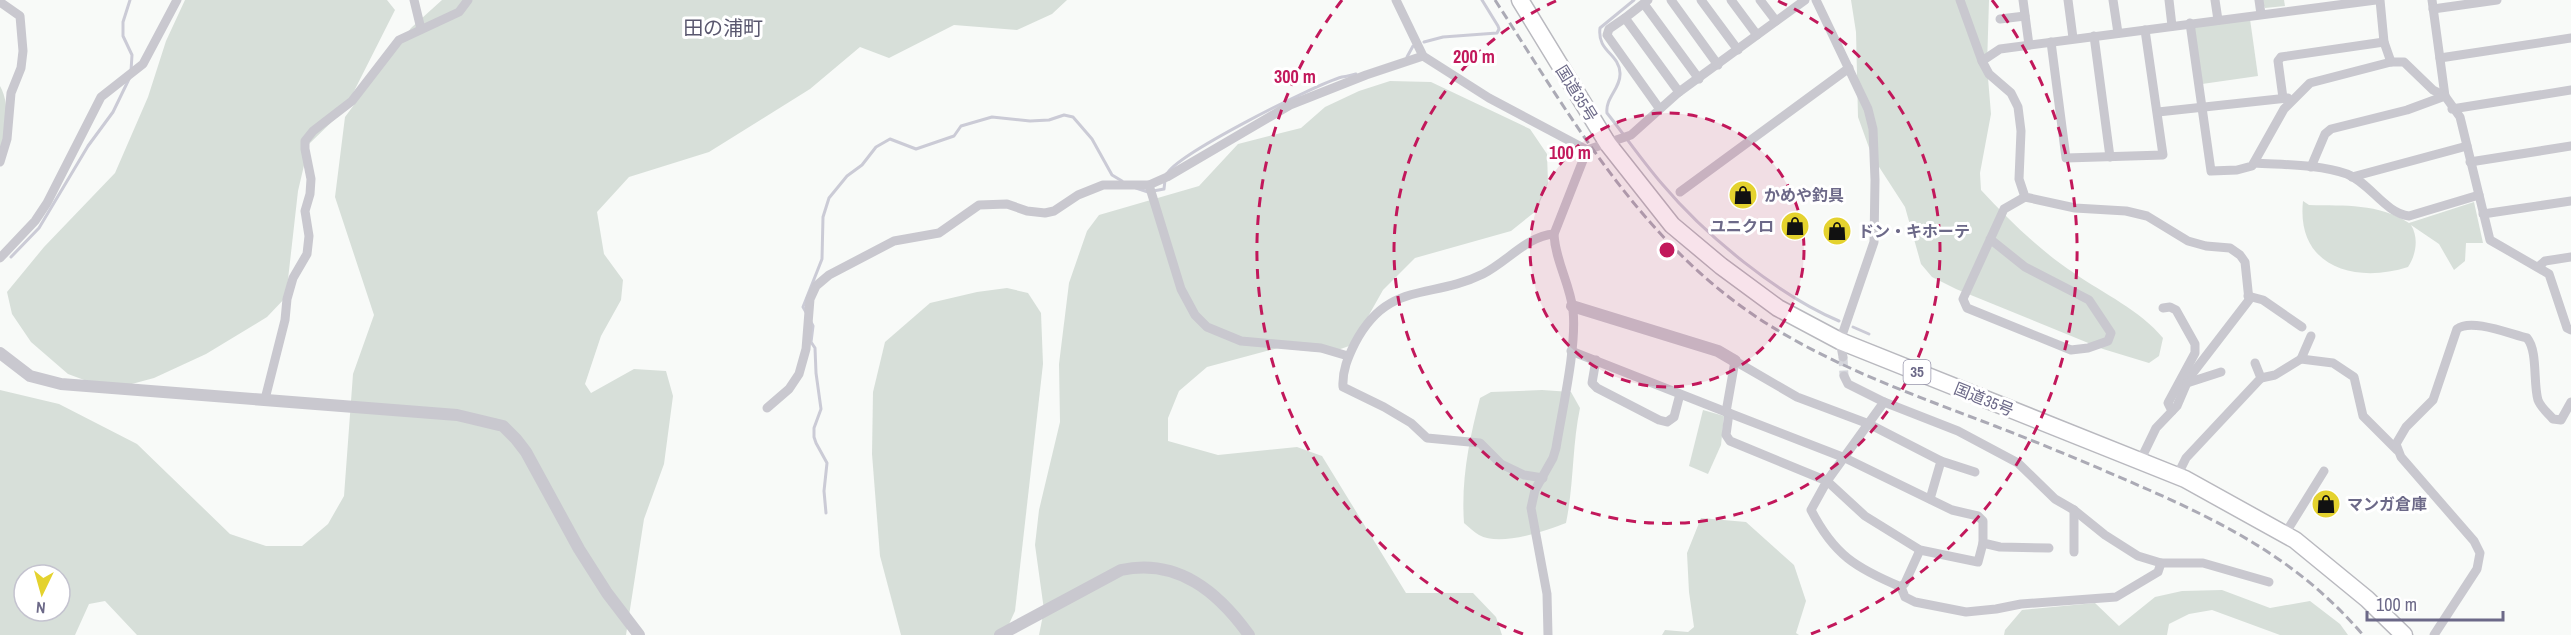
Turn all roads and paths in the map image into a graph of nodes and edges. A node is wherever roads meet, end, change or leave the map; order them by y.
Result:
1 (177, 0) edge
2 (414, 0) edge
3 (468, 0) edge
4 (1396, 0) edge
5 (1520, 0) edge
6 (1671, 0) edge
7 (1701, 0) edge
8 (1731, 0) edge
9 (1760, 0) edge
10 (1805, 0) edge
11 (1816, 0) edge
12 (1960, 0) edge
13 (2023, 0) edge
14 (2068, 0) edge
15 (2113, 0) edge
16 (2169, 0) edge
17 (2215, 0) edge
18 (2259, 0) edge
19 (2378, 0) edge
20 (2497, 0) edge
21 (0, 2) edge
22 (1646, 2) edge
23 (1792, 4) edge
24 (2433, 5) edge
25 (2261, 14) junction
26 (2025, 16) junction
27 (1624, 18) junction
28 (2000, 19) dead end
29 (2218, 20) junction
30 (1776, 21) junction
31 (2190, 23) junction
32 (2172, 26) junction
33 (421, 29) junction
34 (2145, 30) junction
35 (2118, 33) junction
36 (1757, 35) junction
37 (2094, 36) junction
38 (2073, 38) junction
39 (2571, 38) edge
40 (2051, 42) junction
41 (2384, 42) junction
42 (2029, 45) junction
43 (1738, 50) junction
44 (1423, 56) junction
45 (2440, 58) junction
46 (1982, 62) junction
47 (2391, 62) junction
48 (1718, 65) junction
49 (1849, 68) junction
50 (1699, 78) junction
51 (2571, 90) edge
52 (1679, 92) junction
53 (2445, 96) junction
54 (2294, 97) junction
55 (2283, 98) junction
56 (1659, 108) junction
57 (2202, 108) junction
58 (2452, 109) junction
59 (2158, 112) junction
60 (1615, 142) junction
61 (2467, 146) junction
62 (2571, 146) edge
63 (1587, 150) junction
64 (2110, 157) junction
65 (0, 162) edge
66 (2470, 162) junction
67 (2254, 163) junction
68 (2311, 167) junction
69 (2352, 177) junction
70 (1149, 185) junction
71 (1680, 192) dead end
72 (2479, 195) junction
73 (2025, 197) junction
74 (2571, 201) edge
75 (2483, 214) junction
76 (1554, 234) junction
77 (1990, 239) junction
78 (2571, 257) edge
79 (0, 258) edge
80 (2538, 267) junction
81 (2248, 296) junction
82 (1572, 306) junction
83 (2163, 309) dead end
84 (2302, 327) dead end
85 (2571, 330) edge
86 (2311, 336) dead end
87 (1842, 349) junction
88 (1571, 351) junction
89 (0, 353) edge
90 (1348, 356) junction
91 (2301, 359) junction
92 (1596, 360) junction
93 (1736, 361) junction
94 (2255, 363) dead end
95 (2221, 372) dead end
96 (1844, 376) dead end
97 (2261, 378) junction
98 (2187, 383) junction
99 (1680, 394) junction
100 (265, 399) junction
101 (1884, 402) junction
102 (2571, 402) edge
103 (767, 408) dead end
104 (2172, 411) junction
105 (1728, 412) junction
106 (1869, 424) junction
107 (2397, 450) junction
108 (1845, 458) junction
109 (1941, 461) junction
110 (2140, 461) junction
111 (2324, 471) dead end
112 (1975, 472) dead end
113 (2177, 476) junction
114 (1543, 478) junction
115 (1827, 481) junction
116 (1930, 499) junction
117 (2074, 510) junction
118 (2285, 534) junction
119 (1983, 543) junction
120 (2049, 548) dead end
121 (1920, 550) junction
122 (2074, 552) dead end
123 (2161, 563) junction
124 (2269, 582) dead end
125 (1901, 586) junction
126 (639, 635) edge
127 (1000, 635) edge
128 (1249, 635) edge
129 (1548, 635) edge
130 (2404, 635) edge
131 (2433, 635) edge

1 - 79 street
2 - 33 street
3 - 33 street
4 - 44 street
5 - 60 highway, 国道35号 / 35
6 - 48 street
7 - 43 street
8 - 36 street
9 - 30 street
10 - 23 street
11 - 49 street
12 - 46 street
13 - 26 street
14 - 38 street
15 - 35 street
16 - 32 street
17 - 29 street
18 - 25 street
19 - 25 street
19 - 41 street
20 - 24 street
21 - 65 street
22 - 27 street
22 - 50 street
23 - 30 street
24 - 45 street
25 - 29 street
26 - 28 street
26 - 42 street
27 - 52 street
27 - 56 street
29 - 31 street
30 - 36 street
31 - 32 street
31 - 57 street
32 - 34 street
33 - 100 street
34 - 35 street
34 - 59 street
35 - 37 street
36 - 43 street
37 - 38 street
37 - 64 street
38 - 40 street
39 - 45 street
40 - 42 street
40 - 64 street
41 - 47 street
41 - 55 street
42 - 46 street
43 - 48 street
44 - 63 street
44 - 70 street
45 - 53 street
46 - 73 street
47 - 53 street
47 - 54 street
48 - 50 street
49 - 71 street
49 - 87 street
50 - 52 street
51 - 58 street
52 - 56 street
53 - 58 street
53 - 68 street
54 - 55 street
54 - 67 street
55 - 57 street
56 - 60 street
57 - 59 street
57 - 67 street
58 - 61 street
59 - 64 street
60 - 63 street
60 - 87 highway, 国道35号 / 35
61 - 66 street
61 - 69 street
62 - 66 street
63 - 76 street
66 - 72 street
67 - 68 street
68 - 69 street
69 - 72 street
70 - 90 street
70 - 103 street
72 - 75 street
73 - 77 street
73 - 81 street
74 - 75 street
75 - 80 street
76 - 82 street
76 - 90 street
77 - 77 street
78 - 80 street
80 - 85 street
81 - 84 street
81 - 98 street
82 - 88 street
82 - 93 street
83 - 104 street
86 - 91 street
87 - 110 highway, 国道35号 / 35
88 - 92 street
88 - 114 street
89 - 100 street
90 - 114 street
91 - 97 street
91 - 107 street
92 - 99 street
92 - 99 street
93 - 105 street
93 - 106 street
94 - 97 street
95 - 98 street
96 - 101 street
97 - 113 street
98 - 104 street
99 - 105 street
100 - 126 street
101 - 106 street
101 - 117 street
102 - 107 street
104 - 110 street
105 - 108 street
105 - 115 street
106 - 108 street
106 - 109 street
107 - 131 street
108 - 115 street
108 - 116 street
109 - 112 street
109 - 116 street
110 - 113 highway, 国道35号 / 35
111 - 118 street
113 - 118 highway, 国道35号 / 35
114 - 129 street
115 - 121 street
115 - 125 street
116 - 119 street
117 - 122 street
117 - 123 street
118 - 130 highway, 国道35号 / 35
119 - 120 street
119 - 121 street
121 - 125 street
123 - 124 street
123 - 125 street
127 - 128 street

